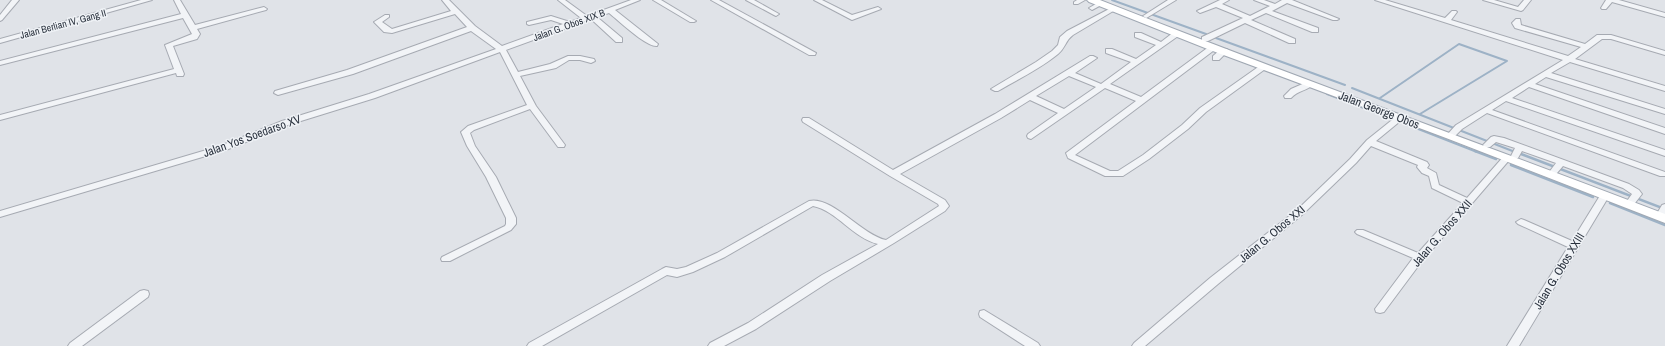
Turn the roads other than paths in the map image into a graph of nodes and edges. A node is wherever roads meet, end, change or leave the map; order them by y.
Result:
1 (16, 0) edge
2 (149, 0) edge
3 (177, 0) edge
4 (445, 0) edge
5 (562, 0) edge
6 (637, 0) edge
7 (656, 0) edge
8 (714, 0) edge
9 (749, 0) edge
10 (817, 0) edge
11 (1173, 0) edge
12 (1226, 0) edge
13 (1257, 0) edge
14 (1286, 0) edge
15 (1378, 0) edge
16 (1486, 0) edge
17 (1528, 0) edge
18 (1610, 0) edge
19 (136, 2) edge
20 (1097, 3) edge
21 (1216, 4) junction
22 (1275, 6) junction
23 (1604, 8) dead end
24 (264, 9) dead end
25 (878, 9) dead end
26 (1114, 9) junction
27 (610, 10) junction
28 (1200, 10) dead end
29 (457, 11) junction
30 (1266, 11) junction
31 (1454, 12) dead end
32 (776, 14) dead end
33 (185, 15) junction
34 (1665, 15) edge
35 (387, 16) dead end
36 (1146, 16) junction
37 (588, 17) junction
38 (1247, 19) junction
39 (1335, 19) dead end
40 (0, 20) edge
41 (1518, 20) dead end
42 (692, 21) dead end
43 (1446, 21) junction
44 (529, 22) dead end
45 (570, 24) junction
46 (192, 28) junction
47 (472, 28) junction
48 (1315, 30) dead end
49 (1177, 34) junction
50 (1138, 35) dead end
51 (1205, 39) junction
52 (619, 40) dead end
53 (0, 41) edge
54 (1292, 41) dead end
55 (654, 44) dead end
56 (1161, 45) junction
57 (1587, 47) junction
58 (502, 50) junction
59 (1110, 51) dead end
60 (1218, 52) junction
61 (812, 53) dead end
62 (1665, 53) edge
63 (1093, 58) dead end
64 (1568, 59) junction
65 (591, 62) dead end
66 (1137, 62) junction
67 (1, 63) dead end
68 (1264, 67) junction
69 (1069, 73) junction
70 (1545, 74) junction
71 (516, 75) junction
72 (1310, 84) junction
73 (1528, 84) junction
74 (1104, 86) junction
75 (995, 89) dead end
76 (1665, 89) edge
77 (278, 93) dead end
78 (1029, 96) junction
79 (1288, 96) dead end
80 (1505, 98) junction
81 (1142, 100) junction
82 (532, 106) junction
83 (1486, 110) junction
84 (1665, 112) edge
85 (1065, 113) junction
86 (0, 118) edge
87 (1400, 118) junction
88 (806, 120) dead end
89 (1454, 131) junction
90 (1665, 131) edge
91 (1031, 136) dead end
92 (1370, 142) junction
93 (561, 145) dead end
94 (1515, 153) junction
95 (1665, 153) edge
96 (893, 174) junction
97 (1663, 174) dead end
98 (1604, 196) junction
99 (1468, 202) junction
100 (1663, 213) edge
101 (0, 214) edge
102 (1521, 222) dead end
103 (1360, 232) dead end
104 (887, 243) junction
105 (1574, 246) junction
106 (1419, 258) junction
107 (446, 259) dead end
108 (144, 294) dead end
109 (1380, 309) dead end
110 (984, 314) dead end
111 (74, 346) edge
112 (533, 346) edge
113 (714, 346) edge
114 (1034, 346) edge
115 (1138, 346) edge
116 (1514, 346) edge

1 - 40 street
2 - 19 street, Jalan Berlian IV, Gang II
3 - 33 street
4 - 29 street
5 - 37 street
6 - 27 street, Jalan G. Obos XIX B
7 - 42 street
8 - 61 street
9 - 32 street
10 - 25 street
11 - 36 street
12 - 21 street
13 - 22 street
14 - 22 street
14 - 39 street
15 - 43 street
16 - 17 street
18 - 23 street
18 - 34 street
19 - 53 street, Jalan Berlian IV, Gang II
20 - 26 main road, Jalan George Obos
20 - 36 main road, Jalan George Obos
21 - 28 street
21 - 38 street
22 - 30 street
24 - 46 street
26 - 49 main road, Jalan George Obos
26 - 75 street
27 - 37 street, Jalan G. Obos XIX B
27 - 55 street
29 - 35 street
29 - 47 street
30 - 38 street
30 - 48 street
31 - 43 street
33 - 46 street
33 - 67 street
36 - 51 main road, Jalan George Obos
37 - 45 street, Jalan G. Obos XIX B
37 - 52 street
38 - 51 street
38 - 54 street
41 - 57 street
43 - 64 street
44 - 45 street
45 - 58 street, Jalan G. Obos XIX B
46 - 86 street
47 - 58 street
47 - 77 street
49 - 56 street
49 - 60 main road, Jalan George Obos
50 - 56 street
51 - 89 main road, Jalan George Obos
56 - 66 street
57 - 62 street
57 - 64 street
58 - 71 street
58 - 101 street, Jalan Yos Soedarso XV
59 - 66 street
60 - 68 main road, Jalan George Obos
60 - 81 street
63 - 69 street
64 - 70 street
64 - 76 street
65 - 71 street
66 - 74 street
68 - 72 main road, Jalan George Obos
68 - 81 street
69 - 74 street
69 - 78 street
70 - 73 street
70 - 84 street
71 - 82 street
72 - 79 street
72 - 87 main road, Jalan George Obos
73 - 80 street
73 - 90 street
74 - 81 street
74 - 85 street
78 - 85 street
78 - 96 street
80 - 83 street
80 - 95 street
82 - 93 street
82 - 107 street
83 - 89 street
83 - 97 street
85 - 91 street
87 - 89 main road, Jalan George Obos
87 - 92 street, Jalan G. Obos XXI
88 - 96 street
89 - 94 main road, Jalan George Obos
89 - 94 main road, Jalan George Obos
92 - 99 street
92 - 115 street, Jalan G. Obos XXI
94 - 98 main road, Jalan George Obos
94 - 99 street, Jalan G. Obos XXII
94 - 100 main road, Jalan George Obos
96 - 104 street
98 - 100 main road, Jalan George Obos
98 - 105 street, Jalan G. Obos XXIII
99 - 106 street, Jalan G. Obos XXII
102 - 105 street
103 - 106 street
104 - 112 street
104 - 113 street
105 - 116 street, Jalan G. Obos XXIII
106 - 109 street, Jalan G. Obos XXII
108 - 111 street
110 - 114 street

